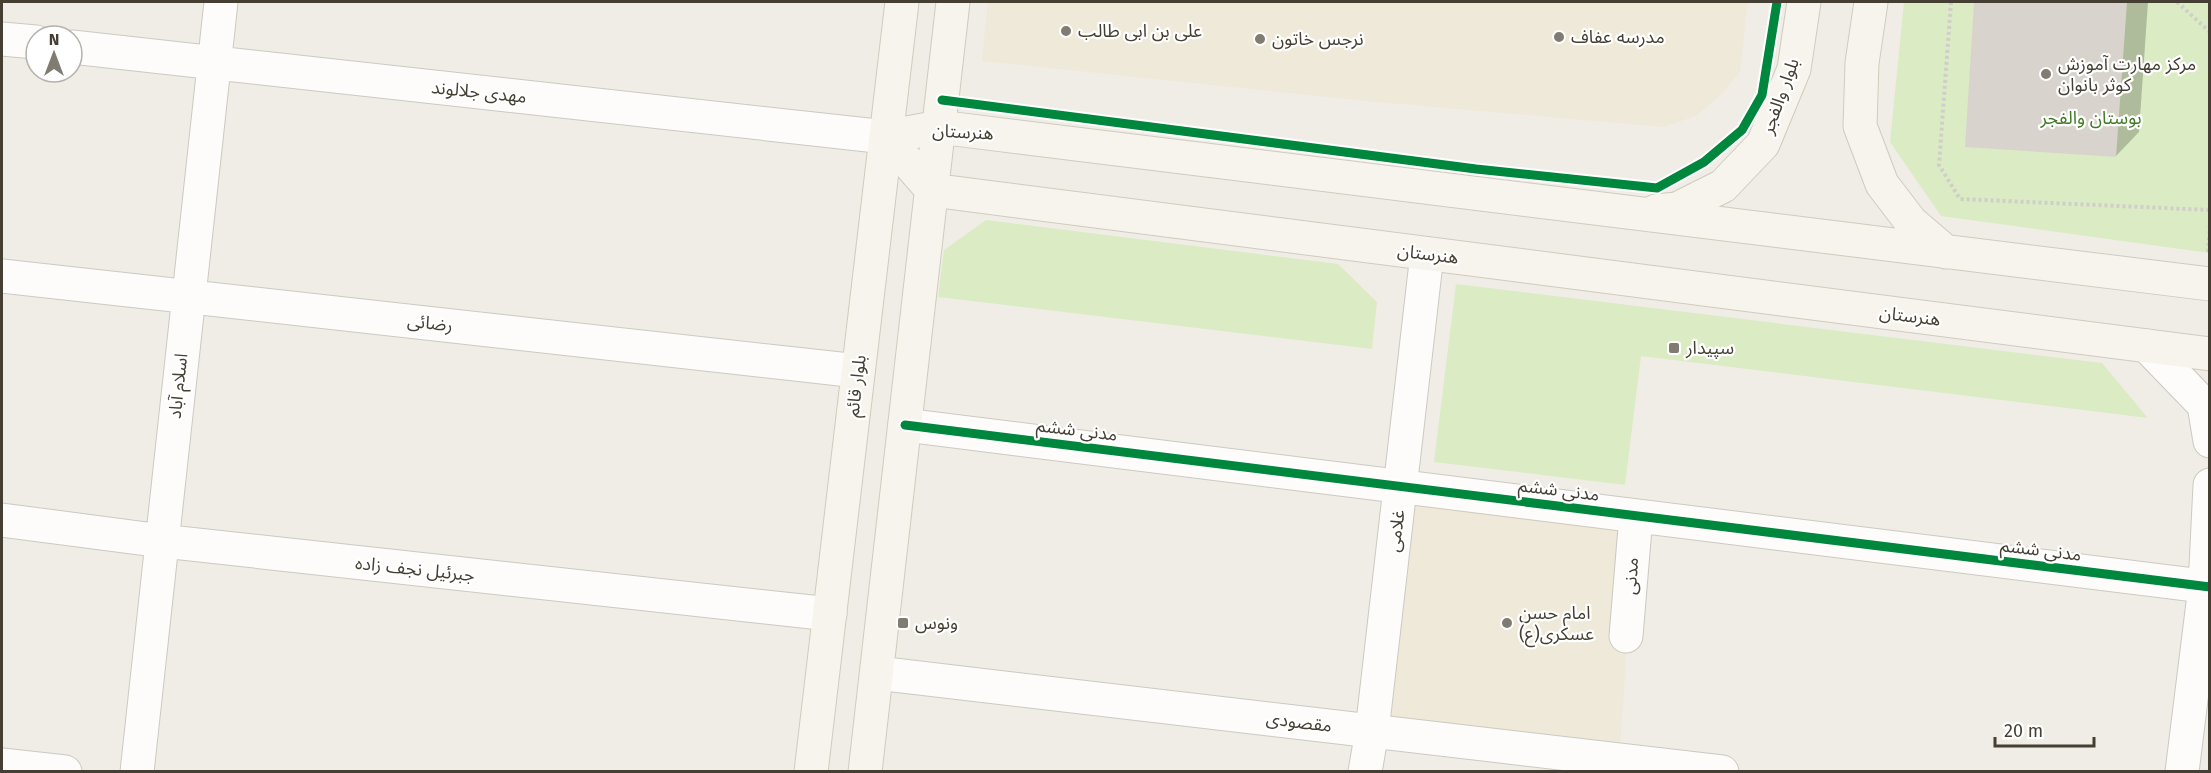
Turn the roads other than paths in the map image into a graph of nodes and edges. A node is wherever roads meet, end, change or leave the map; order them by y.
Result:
1 (221, 2) edge
2 (902, 2) edge
3 (953, 2) edge
4 (1804, 2) edge
5 (1871, 2) edge
6 (2, 39) edge
7 (24, 41) edge
8 (84, 47) edge
9 (214, 62) junction
10 (939, 127) junction
11 (886, 137) junction
12 (932, 190) junction
13 (1631, 214) junction
14 (1946, 252) junction
15 (1427, 254) junction
16 (2208, 272) edge
17 (2, 276) edge
18 (188, 296) junction
19 (2147, 346) junction
20 (2210, 354) edge
21 (858, 371) junction
22 (905, 425) junction
23 (2210, 441) edge
24 (2210, 485) edge
25 (1401, 487) junction
26 (1636, 516) junction
27 (2, 520) edge
28 (162, 541) junction
29 (2207, 587) edge
30 (830, 614) junction
31 (1626, 636) dead end
32 (877, 673) junction
33 (1372, 730) junction
34 (2, 765) edge
35 (65, 771) edge
36 (137, 771) edge
37 (811, 771) edge
38 (865, 771) edge
39 (1365, 771) edge
40 (1722, 771) edge
41 (2182, 771) edge

1 - 9 street, اسلام آباد
2 - 11 main road, بلوار قائم
3 - 10 main road
4 - 13 main road, بلوار والفجر
5 - 14 main road
6 - 7 street
8 - 9 street, مهدی جلالوند
9 - 11 street, مهدی جلالوند
9 - 18 street, اسلام آباد
10 - 11 main road, هنرستان
10 - 12 main road
10 - 13 main road, هنرستان
11 - 12 main road
11 - 21 main road, بلوار قائم
12 - 15 main road, هنرستان
12 - 22 main road
13 - 14 main road, هنرستان
14 - 16 main road, هنرستان
15 - 19 main road, هنرستان
15 - 25 street, غلامی
17 - 18 street, رضائی
18 - 21 street, رضائی
18 - 28 street, اسلام آباد
19 - 20 main road, هنرستان
19 - 23 street
21 - 30 main road, بلوار قائم
22 - 25 street, مدنی ششم
22 - 32 main road
24 - 29 street
25 - 26 street, مدنی ششم
25 - 33 street, غلامی
26 - 29 street, مدنی ششم
26 - 31 street, مدنی
27 - 28 street, جبرئیل نجف زاده
28 - 30 street, جبرئیل نجف زاده
28 - 36 street, اسلام آباد
29 - 41 street
30 - 37 main road, بلوار قائم
32 - 33 street, مقصودی
32 - 38 main road
33 - 39 street, غلامی
33 - 40 street, مقصودی
34 - 35 street

